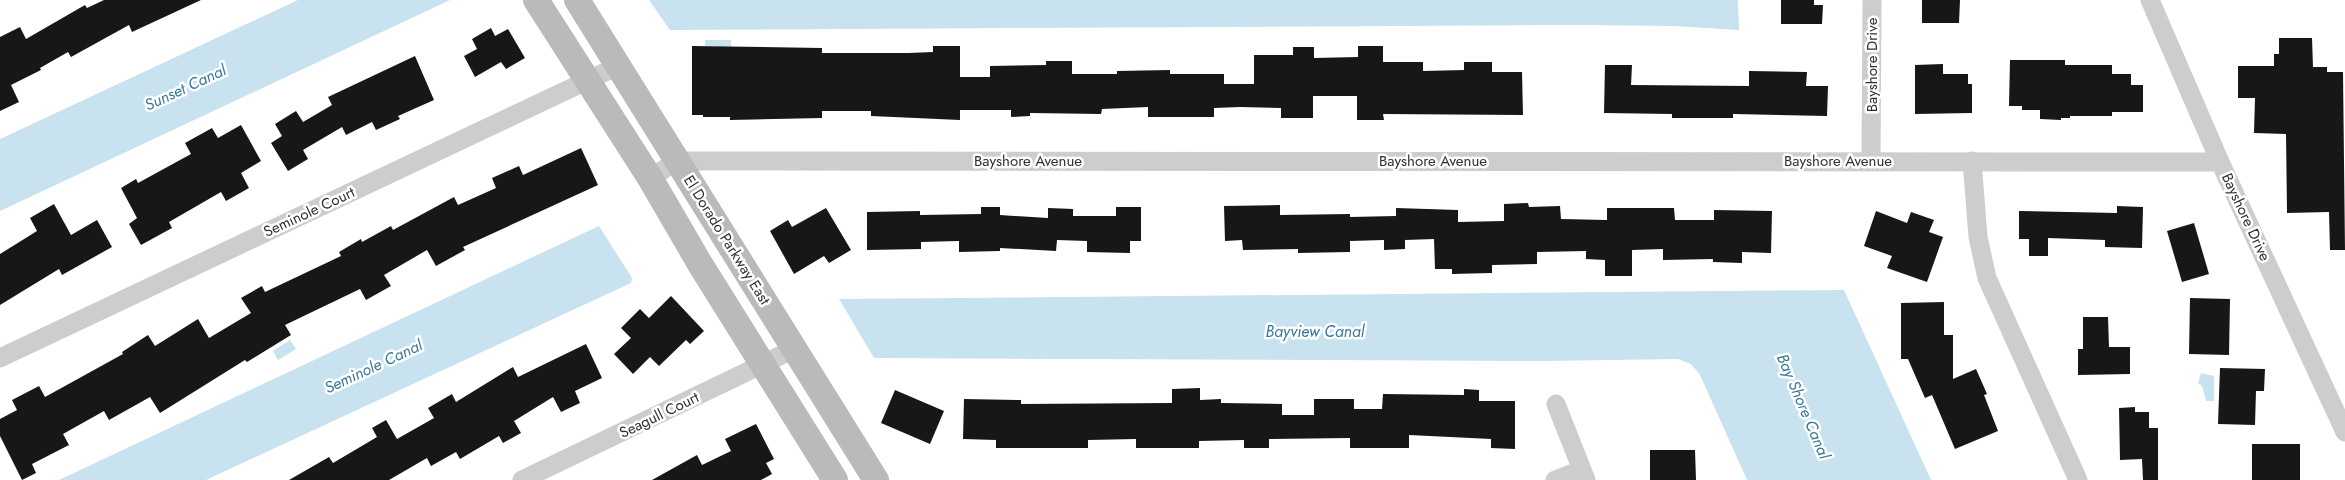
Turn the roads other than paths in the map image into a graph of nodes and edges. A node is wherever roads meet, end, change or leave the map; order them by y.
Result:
1 (536, 0) edge
2 (577, 0) edge
3 (1872, 0) edge
4 (2150, 0) edge
5 (618, 66) junction
6 (588, 82) junction
7 (678, 161) junction
8 (1871, 161) junction
9 (1972, 161) junction
10 (2220, 162) junction
11 (650, 178) junction
12 (794, 349) junction
13 (0, 358) edge
14 (763, 364) junction
15 (1556, 404) dead end
16 (2345, 432) edge
17 (1583, 475) edge
18 (522, 480) edge
19 (835, 480) edge
20 (876, 480) edge
21 (1555, 480) edge
22 (2078, 480) edge

1 - 6 street
2 - 5 street, El Dorado Parkway East
3 - 8 street, Bayshore Drive
4 - 10 street, Bayshore Drive
5 - 6 street, Seminole Court
5 - 7 street, El Dorado Parkway East
6 - 11 street
6 - 13 street, Seminole Court
7 - 8 street, Bayshore Avenue
7 - 11 street
7 - 12 street, El Dorado Parkway East
8 - 9 street, Bayshore Avenue
9 - 10 street, Bayshore Avenue
9 - 22 street
10 - 16 street, Bayshore Drive
11 - 14 street
12 - 14 street, Seagull Court
12 - 20 street, El Dorado Parkway East
14 - 18 street, Seagull Court
14 - 19 street
15 - 17 street
17 - 21 street

